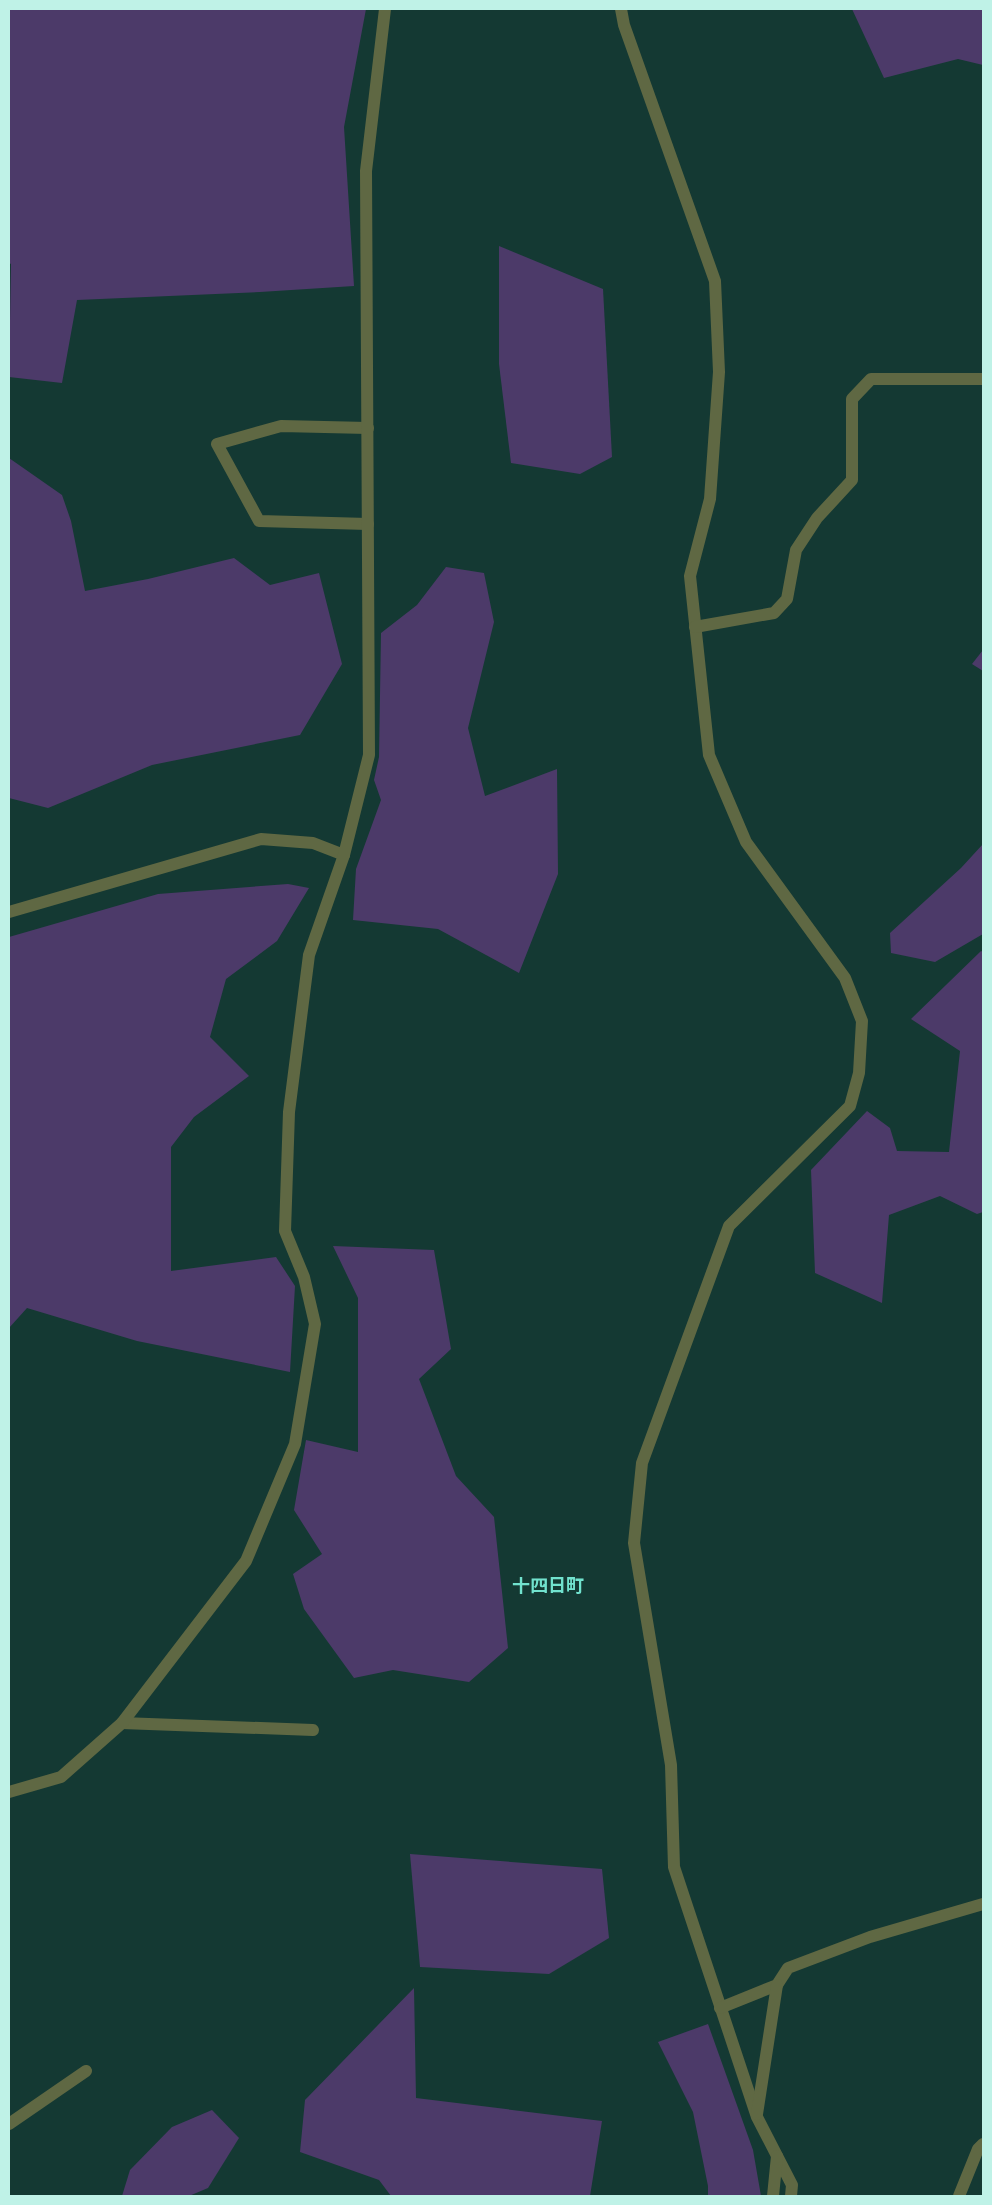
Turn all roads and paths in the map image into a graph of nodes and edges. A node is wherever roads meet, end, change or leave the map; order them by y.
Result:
1 (384, 9) edge
2 (621, 9) edge
3 (983, 378) edge
4 (368, 428) junction
5 (368, 524) junction
6 (696, 627) junction
7 (344, 855) junction
8 (9, 912) edge
9 (122, 1723) junction
10 (313, 1730) dead end
11 (9, 1792) edge
12 (983, 1904) edge
13 (777, 1985) junction
14 (720, 2008) junction
15 (86, 2071) dead end
16 (757, 2117) junction
17 (9, 2124) edge
18 (983, 2144) edge
19 (777, 2156) junction
20 (773, 2196) edge
21 (791, 2196) edge
22 (959, 2196) edge

1 - 4 street
2 - 6 street
3 - 6 street
4 - 5 street
4 - 5 street
5 - 7 street
6 - 14 street
7 - 8 street
7 - 9 street
9 - 10 street
9 - 11 street
12 - 13 street
13 - 14 street
13 - 16 street
14 - 16 street
15 - 17 street
16 - 19 street
18 - 22 street
19 - 20 street
19 - 21 street

